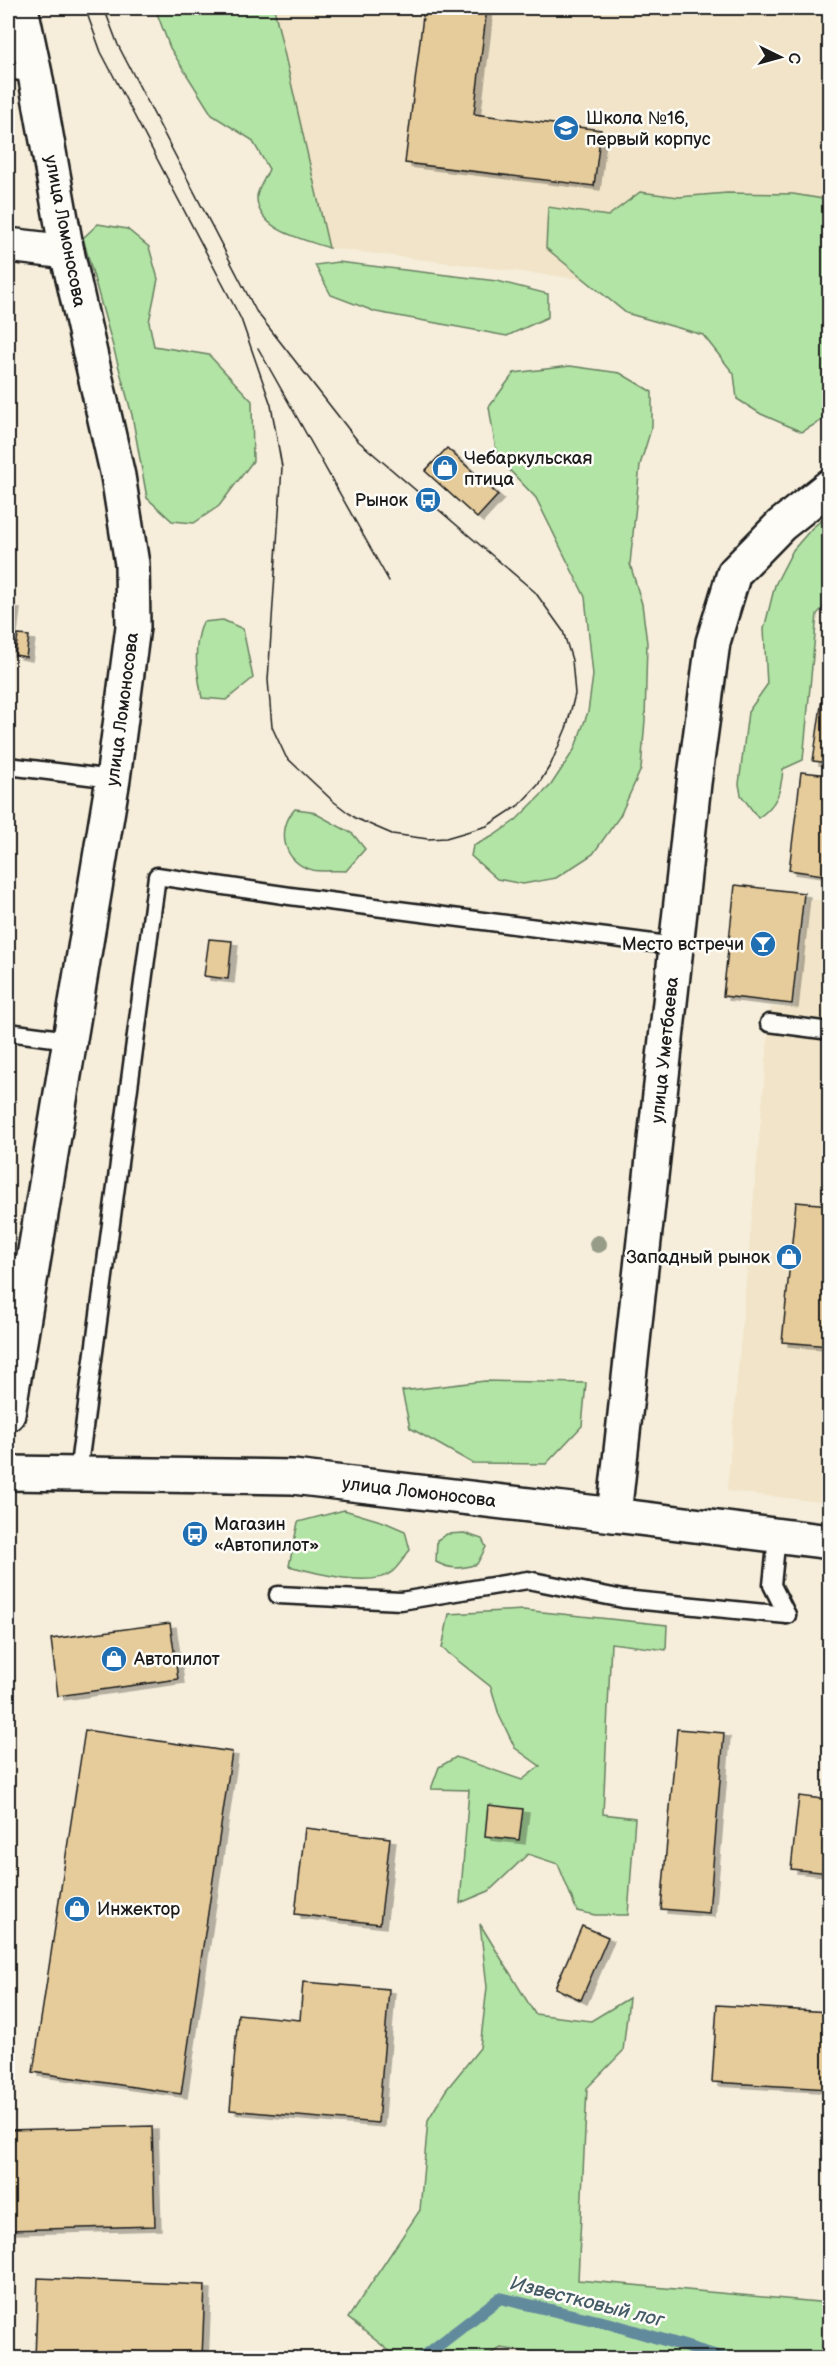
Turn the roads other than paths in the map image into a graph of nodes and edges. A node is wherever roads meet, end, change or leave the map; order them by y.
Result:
1 (21, 8) edge
2 (22, 72) edge
3 (8, 245) edge
4 (67, 252) junction
5 (830, 486) edge
6 (8, 766) edge
7 (113, 779) junction
8 (676, 946) junction
9 (769, 1023) dead end
10 (830, 1031) edge
11 (8, 1032) edge
12 (69, 1040) junction
13 (20, 1265) edge
14 (8, 1414) edge
15 (8, 1473) edge
16 (78, 1473) junction
17 (614, 1515) junction
18 (777, 1536) junction
19 (830, 1542) edge
20 (278, 1595) dead end

1 - 2 street, улица Ломоносова
2 - 4 street, улица Ломоносова
3 - 4 street
4 - 7 street, улица Ломоносова
5 - 8 street, улица Уметбаева
6 - 7 lane
7 - 12 street, улица Ломоносова
8 - 16 lane
8 - 17 street, улица Уметбаева
9 - 10 lane
11 - 12 lane
12 - 13 street, улица Ломоносова
13 - 14 street, улица Ломоносова
15 - 16 street, улица Ломоносова
16 - 17 street, улица Ломоносова
17 - 18 street, улица Ломоносова
18 - 19 street, улица Ломоносова
18 - 20 lane

